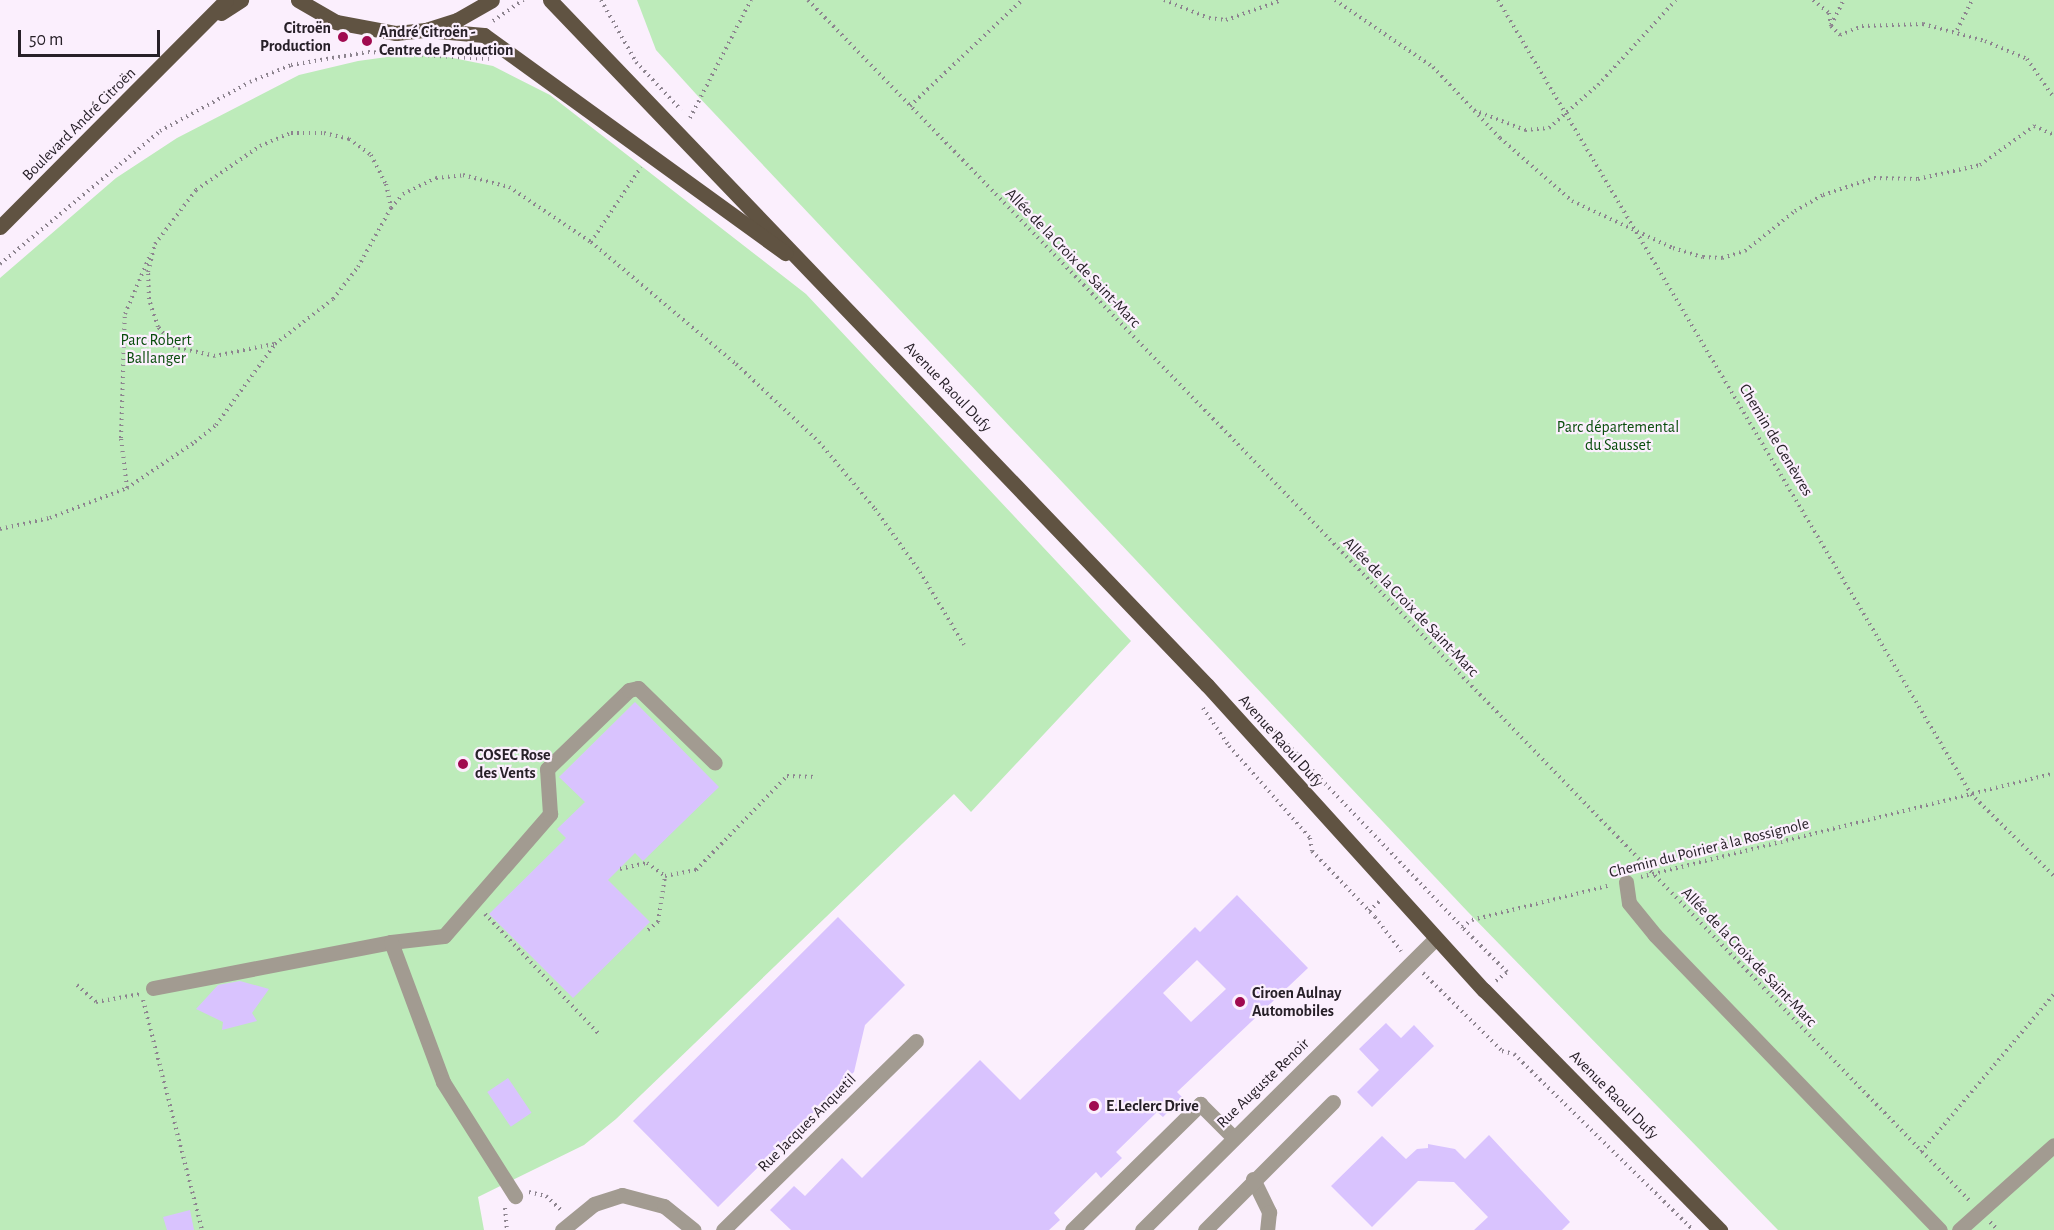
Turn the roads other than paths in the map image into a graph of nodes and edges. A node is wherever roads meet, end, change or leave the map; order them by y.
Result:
1 (226, 0) edge
2 (241, 0) edge
3 (298, 0) edge
4 (492, 0) edge
5 (550, 0) edge
6 (208, 22) junction
7 (426, 30) junction
8 (0, 227) edge
9 (817, 276) junction
10 (715, 763) dead end
11 (1626, 882) road end
12 (1435, 939) junction
13 (391, 942) junction
14 (153, 988) dead end
15 (916, 1041) dead end
16 (1333, 1102) dead end
17 (1233, 1137) junction
18 (2054, 1145) edge
19 (1253, 1179) junction
20 (515, 1196) dead end
21 (562, 1230) edge
22 (694, 1230) edge
23 (723, 1230) edge
24 (1072, 1230) edge
25 (1142, 1230) edge
26 (1205, 1230) edge
27 (1267, 1230) edge
28 (1720, 1230) edge
29 (1940, 1230) edge
30 (1959, 1230) edge

1 - 6 main road, Boulevard André Citroën
2 - 6 main road, Boulevard André Citroën
3 - 7 main road
4 - 7 main road
5 - 9 main road, Avenue Raoul Dufy
6 - 8 main road, Boulevard André Citroën
7 - 9 main road, Avenue Raoul Dufy
9 - 12 main road, Avenue Raoul Dufy
10 - 13 street
11 - 29 street
12 - 17 street, Rue Auguste Renoir
12 - 28 main road, Avenue Raoul Dufy
13 - 14 street
13 - 20 street
15 - 23 street, Rue Jacques Anquetil
16 - 19 street
17 - 24 street
17 - 25 street, Rue Auguste Renoir
18 - 30 street
19 - 26 street
19 - 27 street
21 - 22 street

